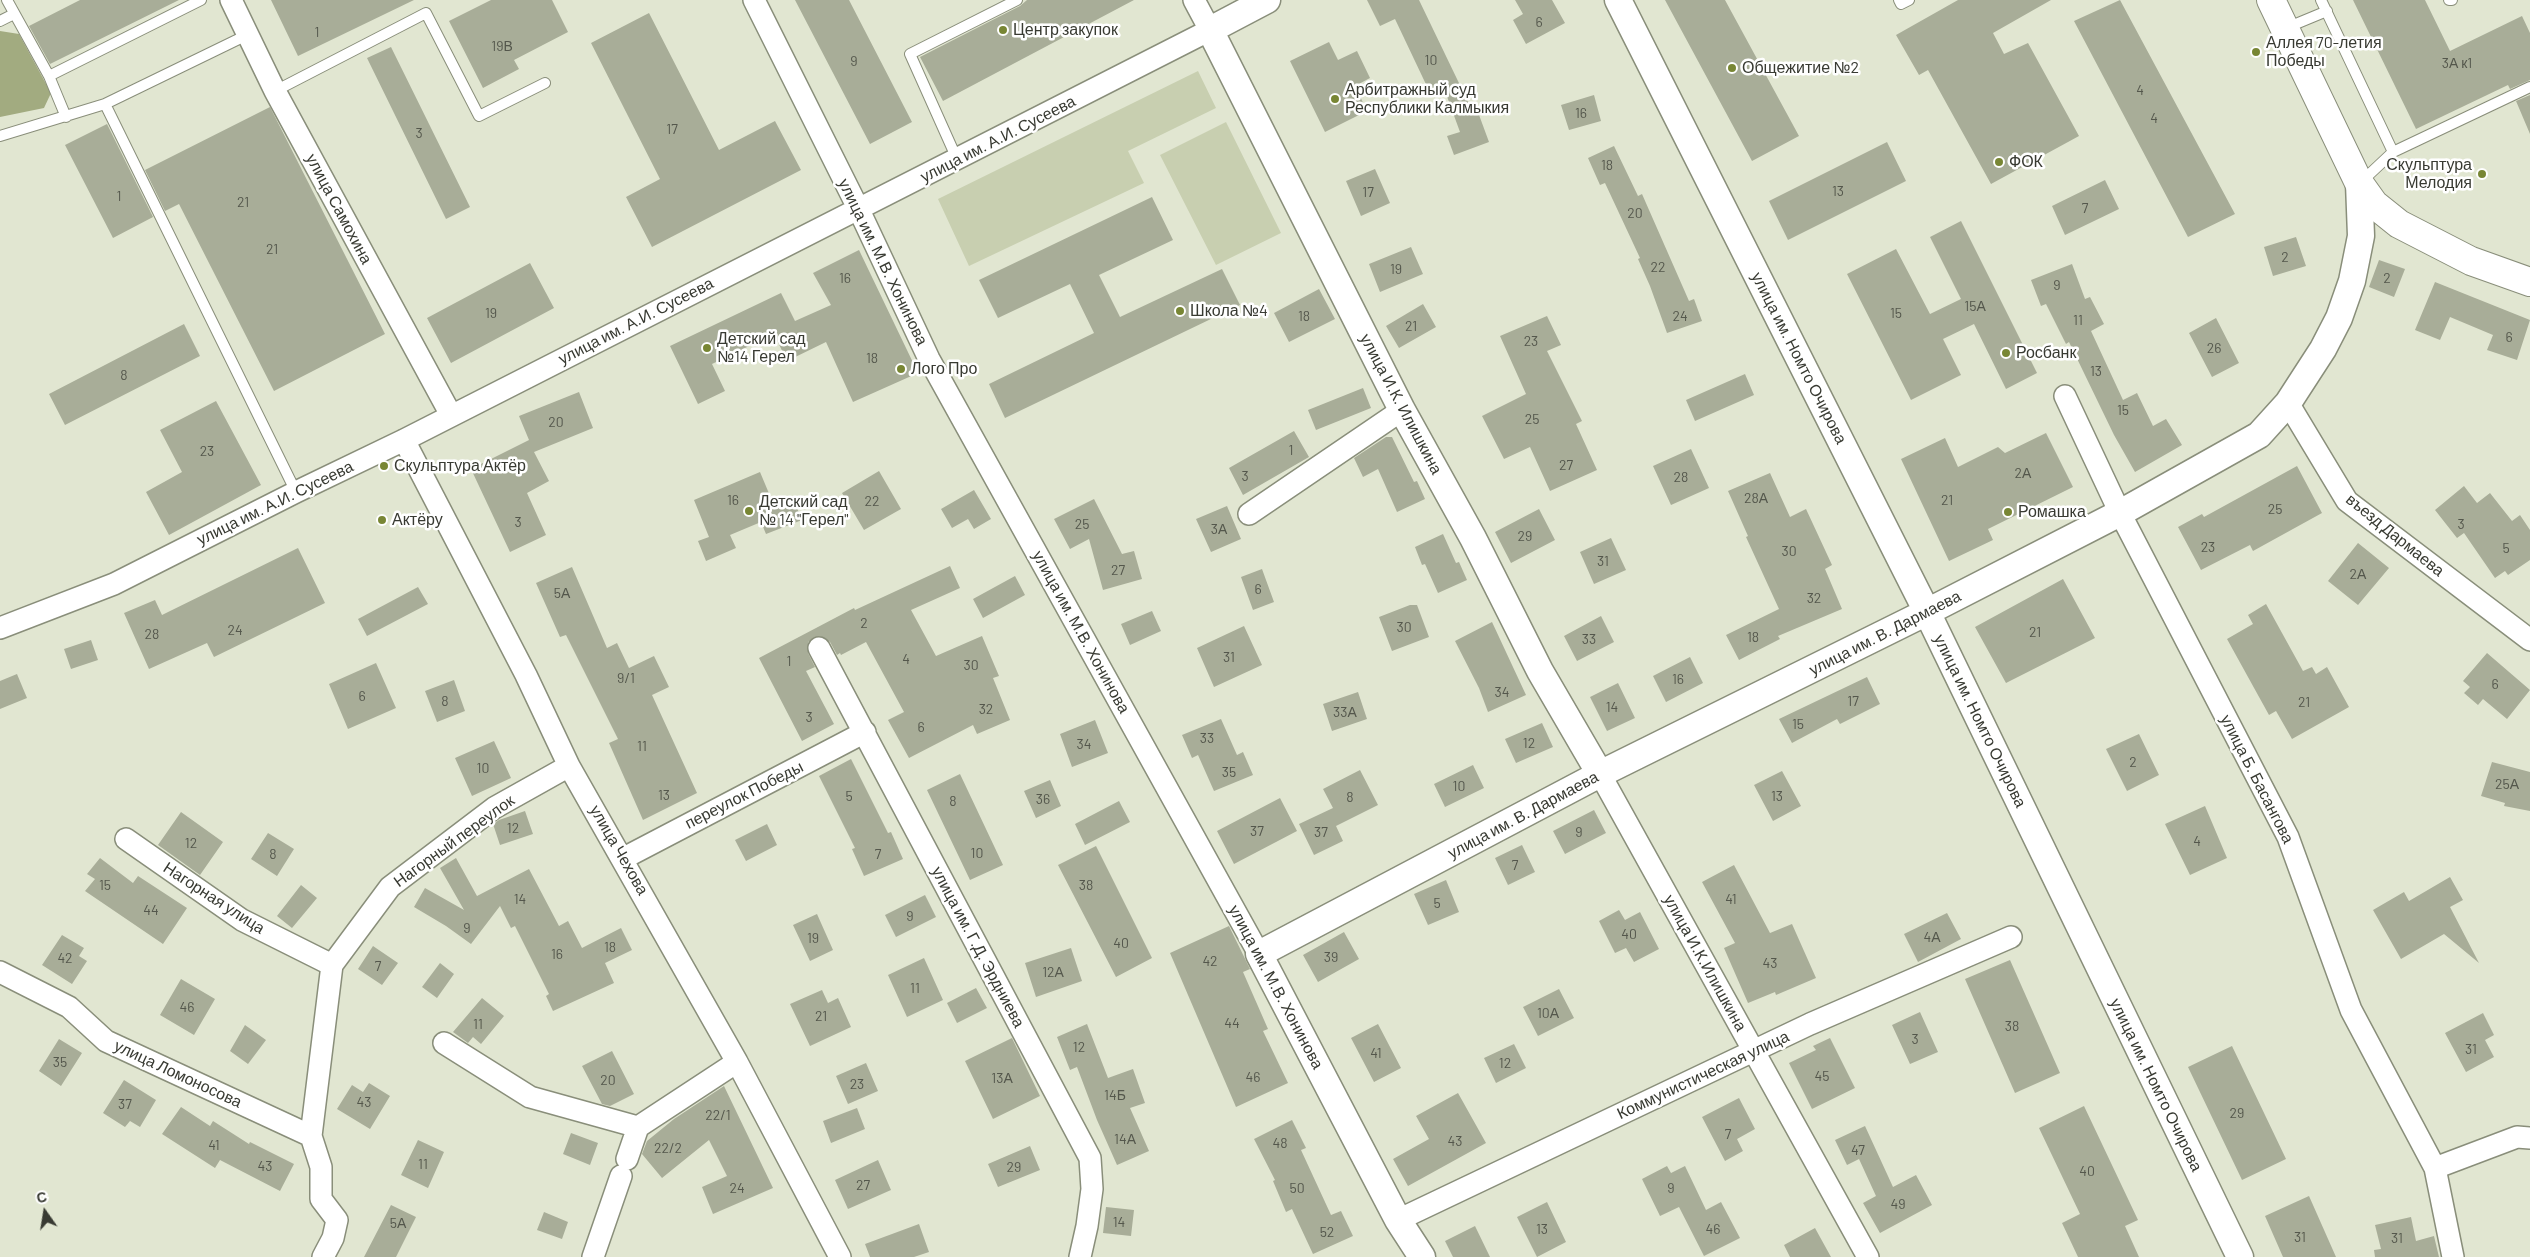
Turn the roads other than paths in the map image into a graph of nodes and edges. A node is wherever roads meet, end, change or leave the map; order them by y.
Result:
1 (7, 0) edge
2 (201, 0) edge
3 (230, 0) edge
4 (754, 0) edge
5 (1017, 0) edge
6 (1194, 0) edge
7 (1267, 0) edge
8 (1618, 0) edge
9 (1899, 0) edge
10 (1910, 0) edge
11 (2271, 0) edge
12 (2321, 0) edge
13 (2327, 11) junction
14 (14, 14) junction
15 (0, 20) edge
16 (2285, 29) junction
17 (1210, 30) junction
18 (247, 35) junction
19 (49, 76) junction
20 (545, 82) dead end
21 (2530, 87) edge
22 (275, 91) junction
23 (105, 104) junction
24 (66, 117) junction
25 (0, 136) edge
26 (2393, 152) junction
27 (957, 159) junction
28 (2359, 183) junction
29 (858, 208) junction
30 (2530, 282) edge
31 (2065, 396) dead end
32 (2288, 403) junction
33 (1402, 410) junction
34 (451, 415) junction
35 (404, 440) junction
36 (296, 492) junction
37 (2120, 513) junction
38 (1248, 514) dead end
39 (1927, 612) junction
40 (0, 628) edge
41 (2530, 640) edge
42 (819, 648) dead end
43 (865, 732) junction
44 (569, 766) junction
45 (1600, 774) junction
46 (126, 839) dead end
47 (624, 858) junction
48 (2011, 937) dead end
49 (1260, 954) junction
50 (332, 965) junction
51 (0, 972) edge
52 (444, 1043) dead end
53 (1754, 1051) junction
54 (737, 1062) junction
55 (638, 1127) junction
56 (311, 1136) junction
57 (2530, 1138) edge
58 (2435, 1168) junction
59 (1398, 1220) junction
60 (323, 1257) edge
61 (593, 1257) edge
62 (840, 1257) edge
63 (1080, 1257) edge
64 (1422, 1257) edge
65 (1868, 1257) edge
66 (2240, 1257) edge
67 (2453, 1257) edge

1 - 14 lane
2 - 19 lane
3 - 18 street, улица Самохина
4 - 29 street, улица им. М.В. Хонинова
5 - 27 lane
6 - 17 street
7 - 17 street, улица им. А.И. Сусеева
8 - 39 street, улица им. Номто Очирова
9 - 10 lane
11 - 16 main road
12 - 13 lane
13 - 16 lane
13 - 26 lane
14 - 15 lane
14 - 19 lane
16 - 28 main road
17 - 27 street, улица им. А.И. Сусеева
17 - 33 street, улица И.К. Илишкина
18 - 22 street, улица Самохина
18 - 23 lane
19 - 24 lane
20 - 22 lane
21 - 26 lane
22 - 34 street, улица Самохина
23 - 24 lane
23 - 36 lane
24 - 25 lane
26 - 28 lane
27 - 29 street, улица им. А.И. Сусеева
28 - 30 main road
28 - 32 street, улица им. В. Дармаева
29 - 34 street, улица им. А.И. Сусеева
29 - 49 street, улица им. М.В. Хонинова
31 - 37 street, улица Б. Басангова
32 - 37 street, улица им. В. Дармаева
32 - 41 street, въезд Дармаева
33 - 38 street
33 - 45 street, улица И.К. Илишкина
34 - 35 street, улица им. А.И. Сусеева
35 - 36 street, улица им. А.И. Сусеева
35 - 44 street, улица Чехова
36 - 40 street, улица им. А.И. Сусеева
37 - 39 street, улица им. В. Дармаева
37 - 58 street, улица Б. Басангова
39 - 45 street, улица им. В. Дармаева
39 - 66 street, улица им. Номто Очирова
42 - 43 street, улица им. Г.Д. Эрдниева
43 - 47 street, переулок Победы
43 - 63 street, улица им. Г.Д. Эрдниева
44 - 47 street, улица Чехова
44 - 50 street, Нагорный переулок
45 - 49 street, улица им. В. Дармаева
45 - 53 street, улица И.К.Илишкина
46 - 50 street, Нагорная улица
47 - 54 street, улица Чехова
48 - 53 street, Коммунистическая улица
49 - 59 street, улица им. М.В. Хонинова
50 - 56 street, Нагорный переулок
51 - 56 street, улица Ломоносова
52 - 55 street
53 - 59 street, Коммунистическая улица
53 - 65 street, улица И.К.Илишкина
54 - 55 street
54 - 62 street, улица Чехова
55 - 61 street
56 - 60 street
57 - 58 street
58 - 67 street, улица Б. Басангова
59 - 64 street, улица им. М.В. Хонинова

